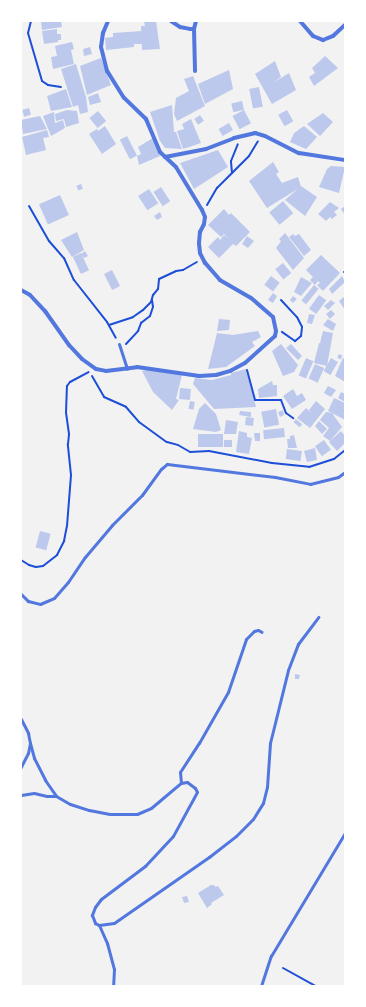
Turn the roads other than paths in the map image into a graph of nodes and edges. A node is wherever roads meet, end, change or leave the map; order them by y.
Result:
1 (108, 21) edge
2 (172, 21) edge
3 (196, 21) edge
4 (300, 21) edge
5 (345, 25) edge
6 (194, 29) junction
7 (195, 71) dead end
8 (165, 157) junction
9 (345, 160) edge
10 (21, 290) edge
11 (119, 344) road end
12 (127, 369) junction
13 (345, 472) edge
14 (21, 594) edge
15 (318, 617) dead end
16 (262, 632) dead end
17 (21, 719) edge
18 (30, 743) junction
19 (21, 767) edge
20 (181, 783) junction
21 (21, 795) edge
22 (56, 796) junction
23 (345, 833) edge
24 (99, 925) junction
25 (113, 986) edge
26 (261, 986) edge

1 - 8 street
2 - 6 street
3 - 6 street
4 - 5 street
6 - 7 street
8 - 9 street
8 - 12 street
10 - 12 street
11 - 12 lane
13 - 14 lane
15 - 24 lane
16 - 20 lane
17 - 18 lane
18 - 19 lane
18 - 22 lane
20 - 22 lane
20 - 24 lane
21 - 22 lane
23 - 26 lane
24 - 25 lane

